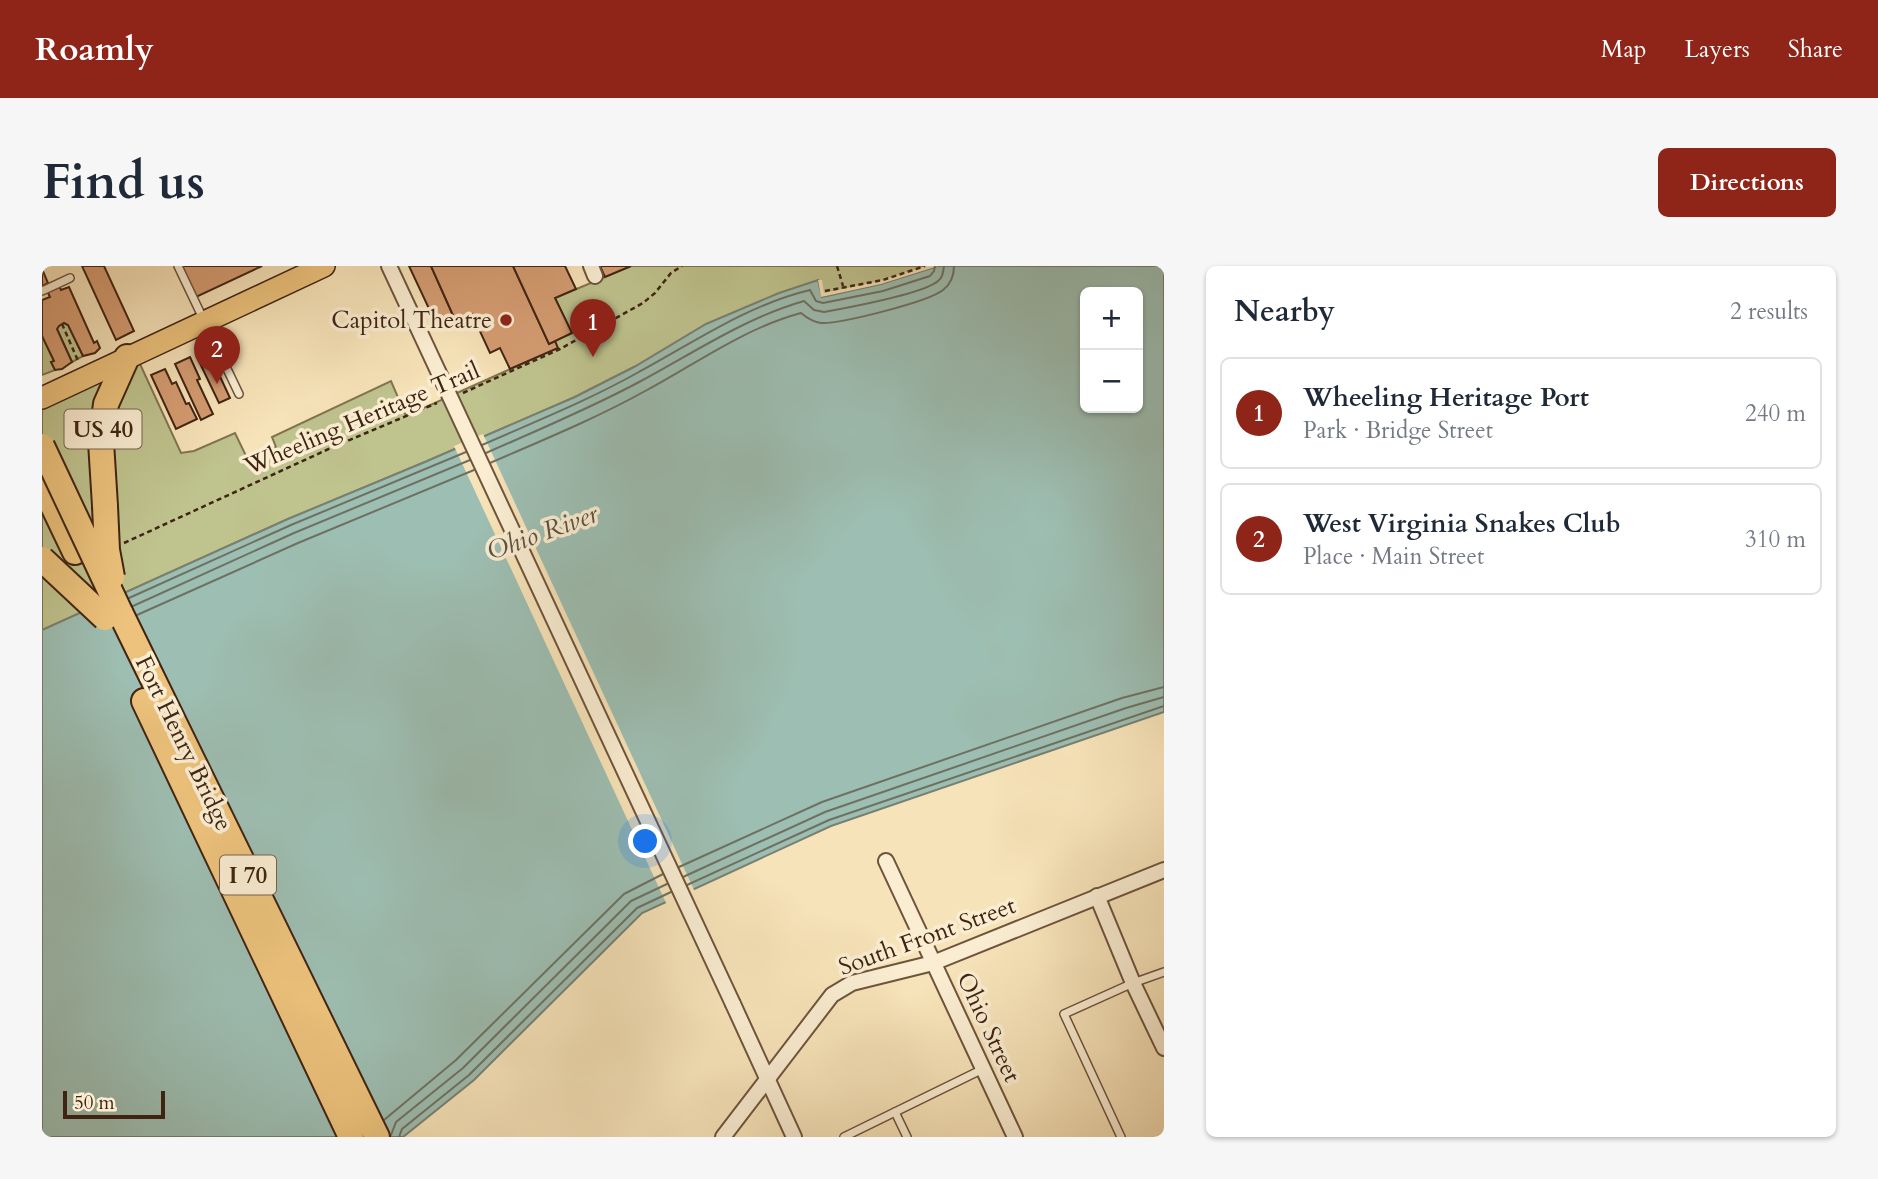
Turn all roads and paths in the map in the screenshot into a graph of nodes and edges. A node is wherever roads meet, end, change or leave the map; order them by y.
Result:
1 (178, 266) edge
2 (324, 266) edge
3 (388, 266) edge
4 (682, 266) edge
5 (837, 266) edge
6 (925, 266) edge
7 (70, 278) dead end
8 (844, 287) junction
9 (42, 291) edge
10 (825, 291) dead end
11 (203, 321) junction
12 (62, 324) dead end
13 (127, 357) junction
14 (79, 363) dead end
15 (463, 393) dead end
16 (239, 394) dead end
17 (42, 398) edge
18 (438, 403) dead end
19 (42, 446) edge
20 (42, 483) edge
21 (42, 498) edge
22 (116, 547) dead end
23 (75, 552) junction
24 (42, 559) edge
25 (112, 615) junction
26 (886, 861) dead end
27 (1164, 870) edge
28 (1097, 896) junction
29 (933, 963) junction
30 (1164, 972) edge
31 (1133, 983) junction
32 (1164, 1048) edge
33 (984, 1069) junction
34 (769, 1079) junction
35 (895, 1112) junction
36 (351, 1137) edge
37 (377, 1137) edge
38 (723, 1137) edge
39 (794, 1137) edge
40 (844, 1137) edge
41 (907, 1137) edge
42 (1015, 1137) edge
43 (1121, 1137) edge

1 - 11 lane
2 - 11 main road
3 - 34 street, bridge
4 - 15 path, Wheeling Heritage Trail
5 - 8 path
6 - 8 path
7 - 9 lane
8 - 10 path
11 - 13 main road
11 - 16 lane
12 - 14 path
13 - 17 main road
13 - 25 highway, US 40, bridge
18 - 22 path, Wheeling Heritage Trail
19 - 25 highway, I 70, bridge
20 - 23 highway, I 70
21 - 23 highway
23 - 25 highway, I 70
24 - 25 highway, bridge
25 - 36 highway, Fort Henry Bridge / I 70
25 - 37 highway, Fort Henry Bridge / I 70
26 - 29 street, Ohio Street
27 - 28 street, South Front Street
28 - 29 street, South Front Street
28 - 31 street
29 - 33 street, Ohio Street
29 - 34 street, South Front Street
30 - 31 lane
31 - 32 street
31 - 43 lane
33 - 35 lane
33 - 42 street, Ohio Street
34 - 38 street, South Front Street
34 - 39 street
35 - 40 lane
35 - 41 lane

